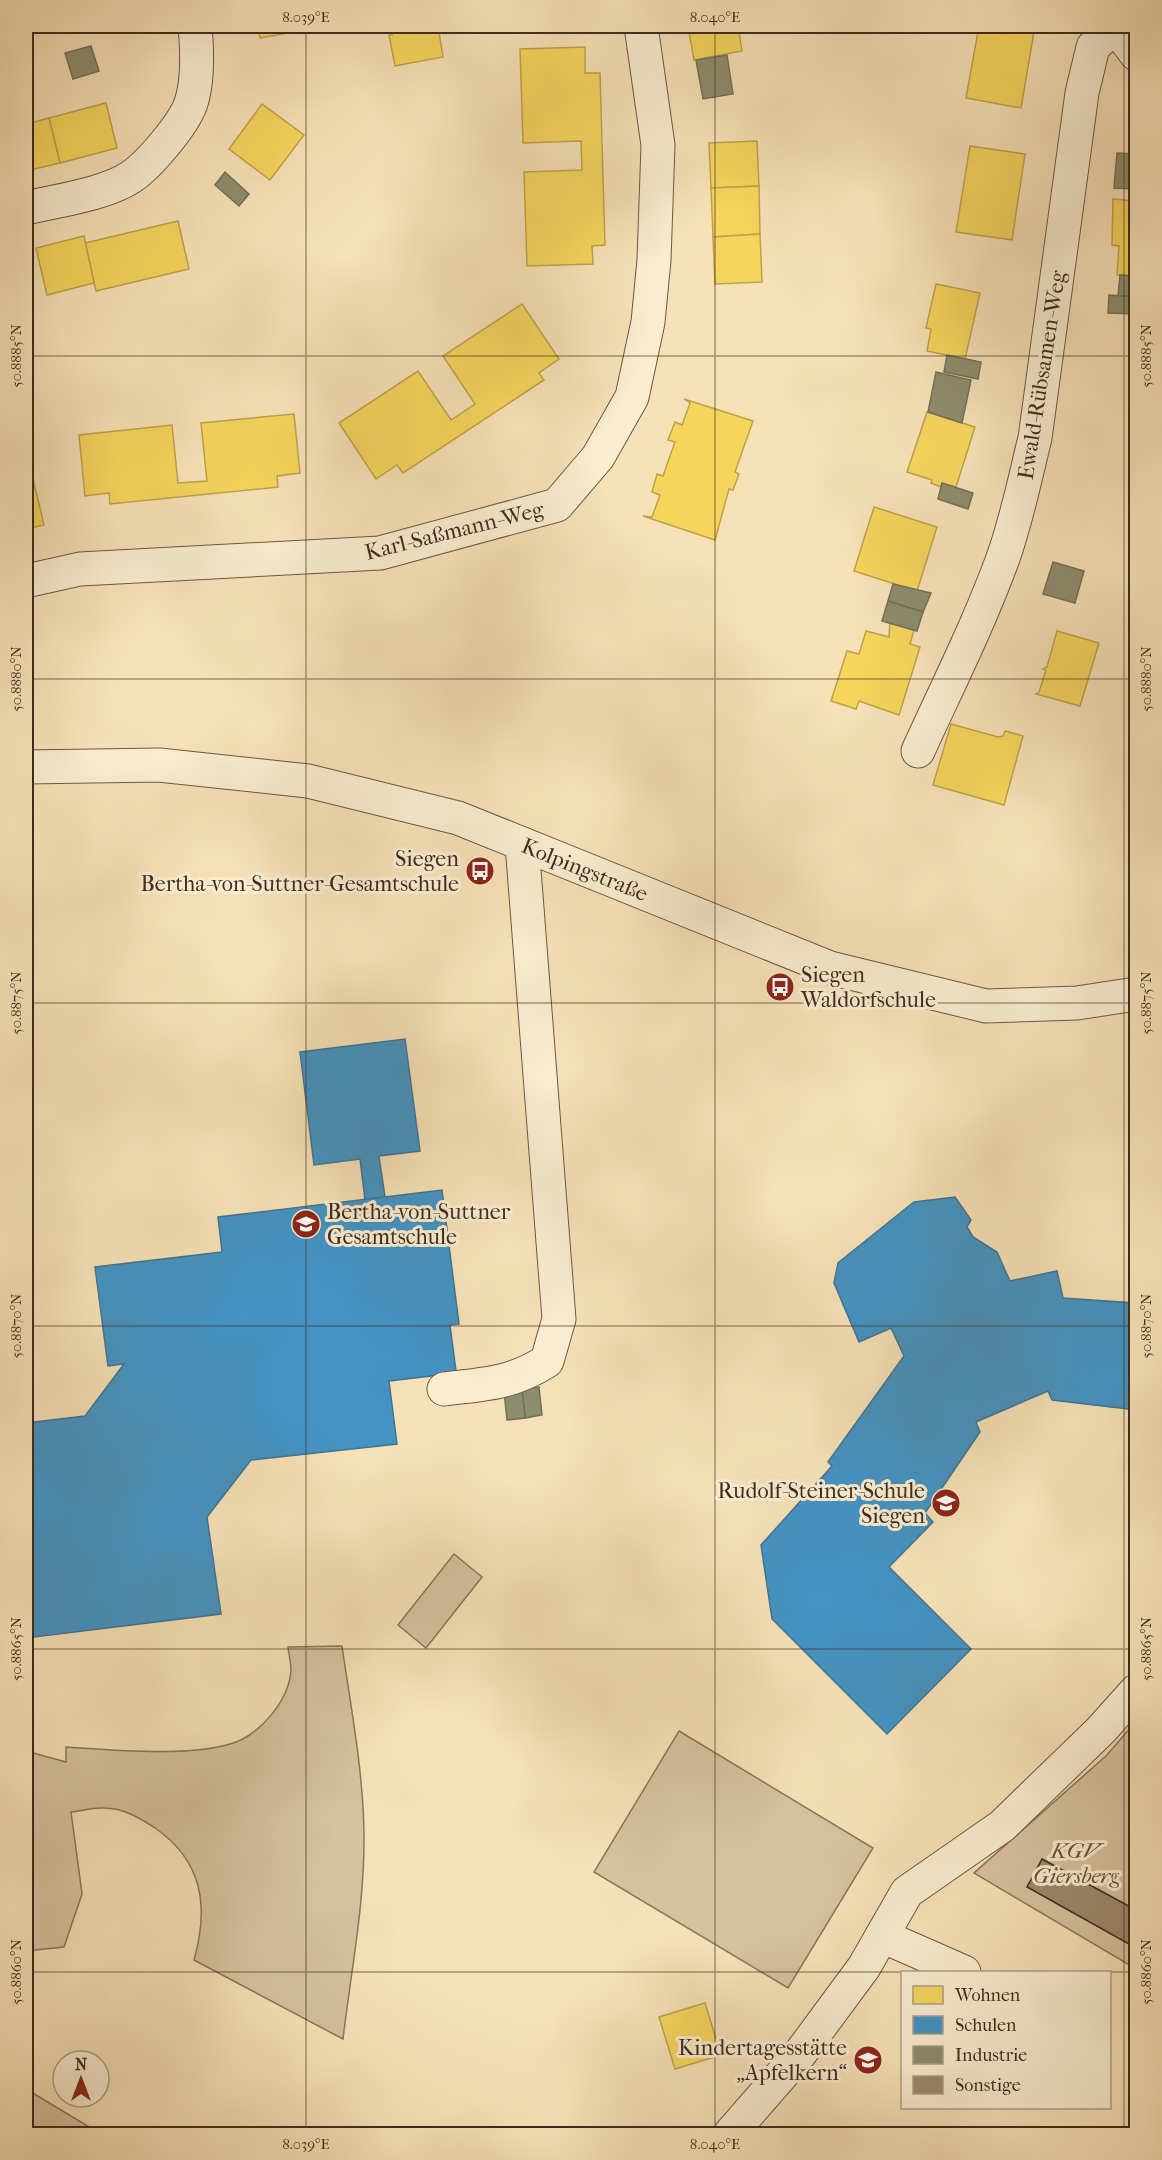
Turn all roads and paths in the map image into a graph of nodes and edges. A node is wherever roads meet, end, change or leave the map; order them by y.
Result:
1 (195, 26) edge
2 (641, 26) edge
3 (1115, 26) edge
4 (1137, 54) edge
5 (26, 208) edge
6 (26, 581) edge
7 (918, 751) dead end
8 (26, 767) edge
9 (522, 843) junction
10 (1137, 994) edge
11 (444, 1389) dead end
12 (1137, 1691) edge
13 (882, 1936) junction
14 (962, 1971) edge
15 (730, 2134) edge

1 - 5 street
2 - 6 street, Karl-Saßmann-Weg
3 - 4 street
3 - 7 street, Ewald-Rübsamen-Weg
8 - 9 street, Kolpingstraße
9 - 10 street, Kolpingstraße
9 - 11 street
12 - 13 street
13 - 14 street
13 - 15 street

